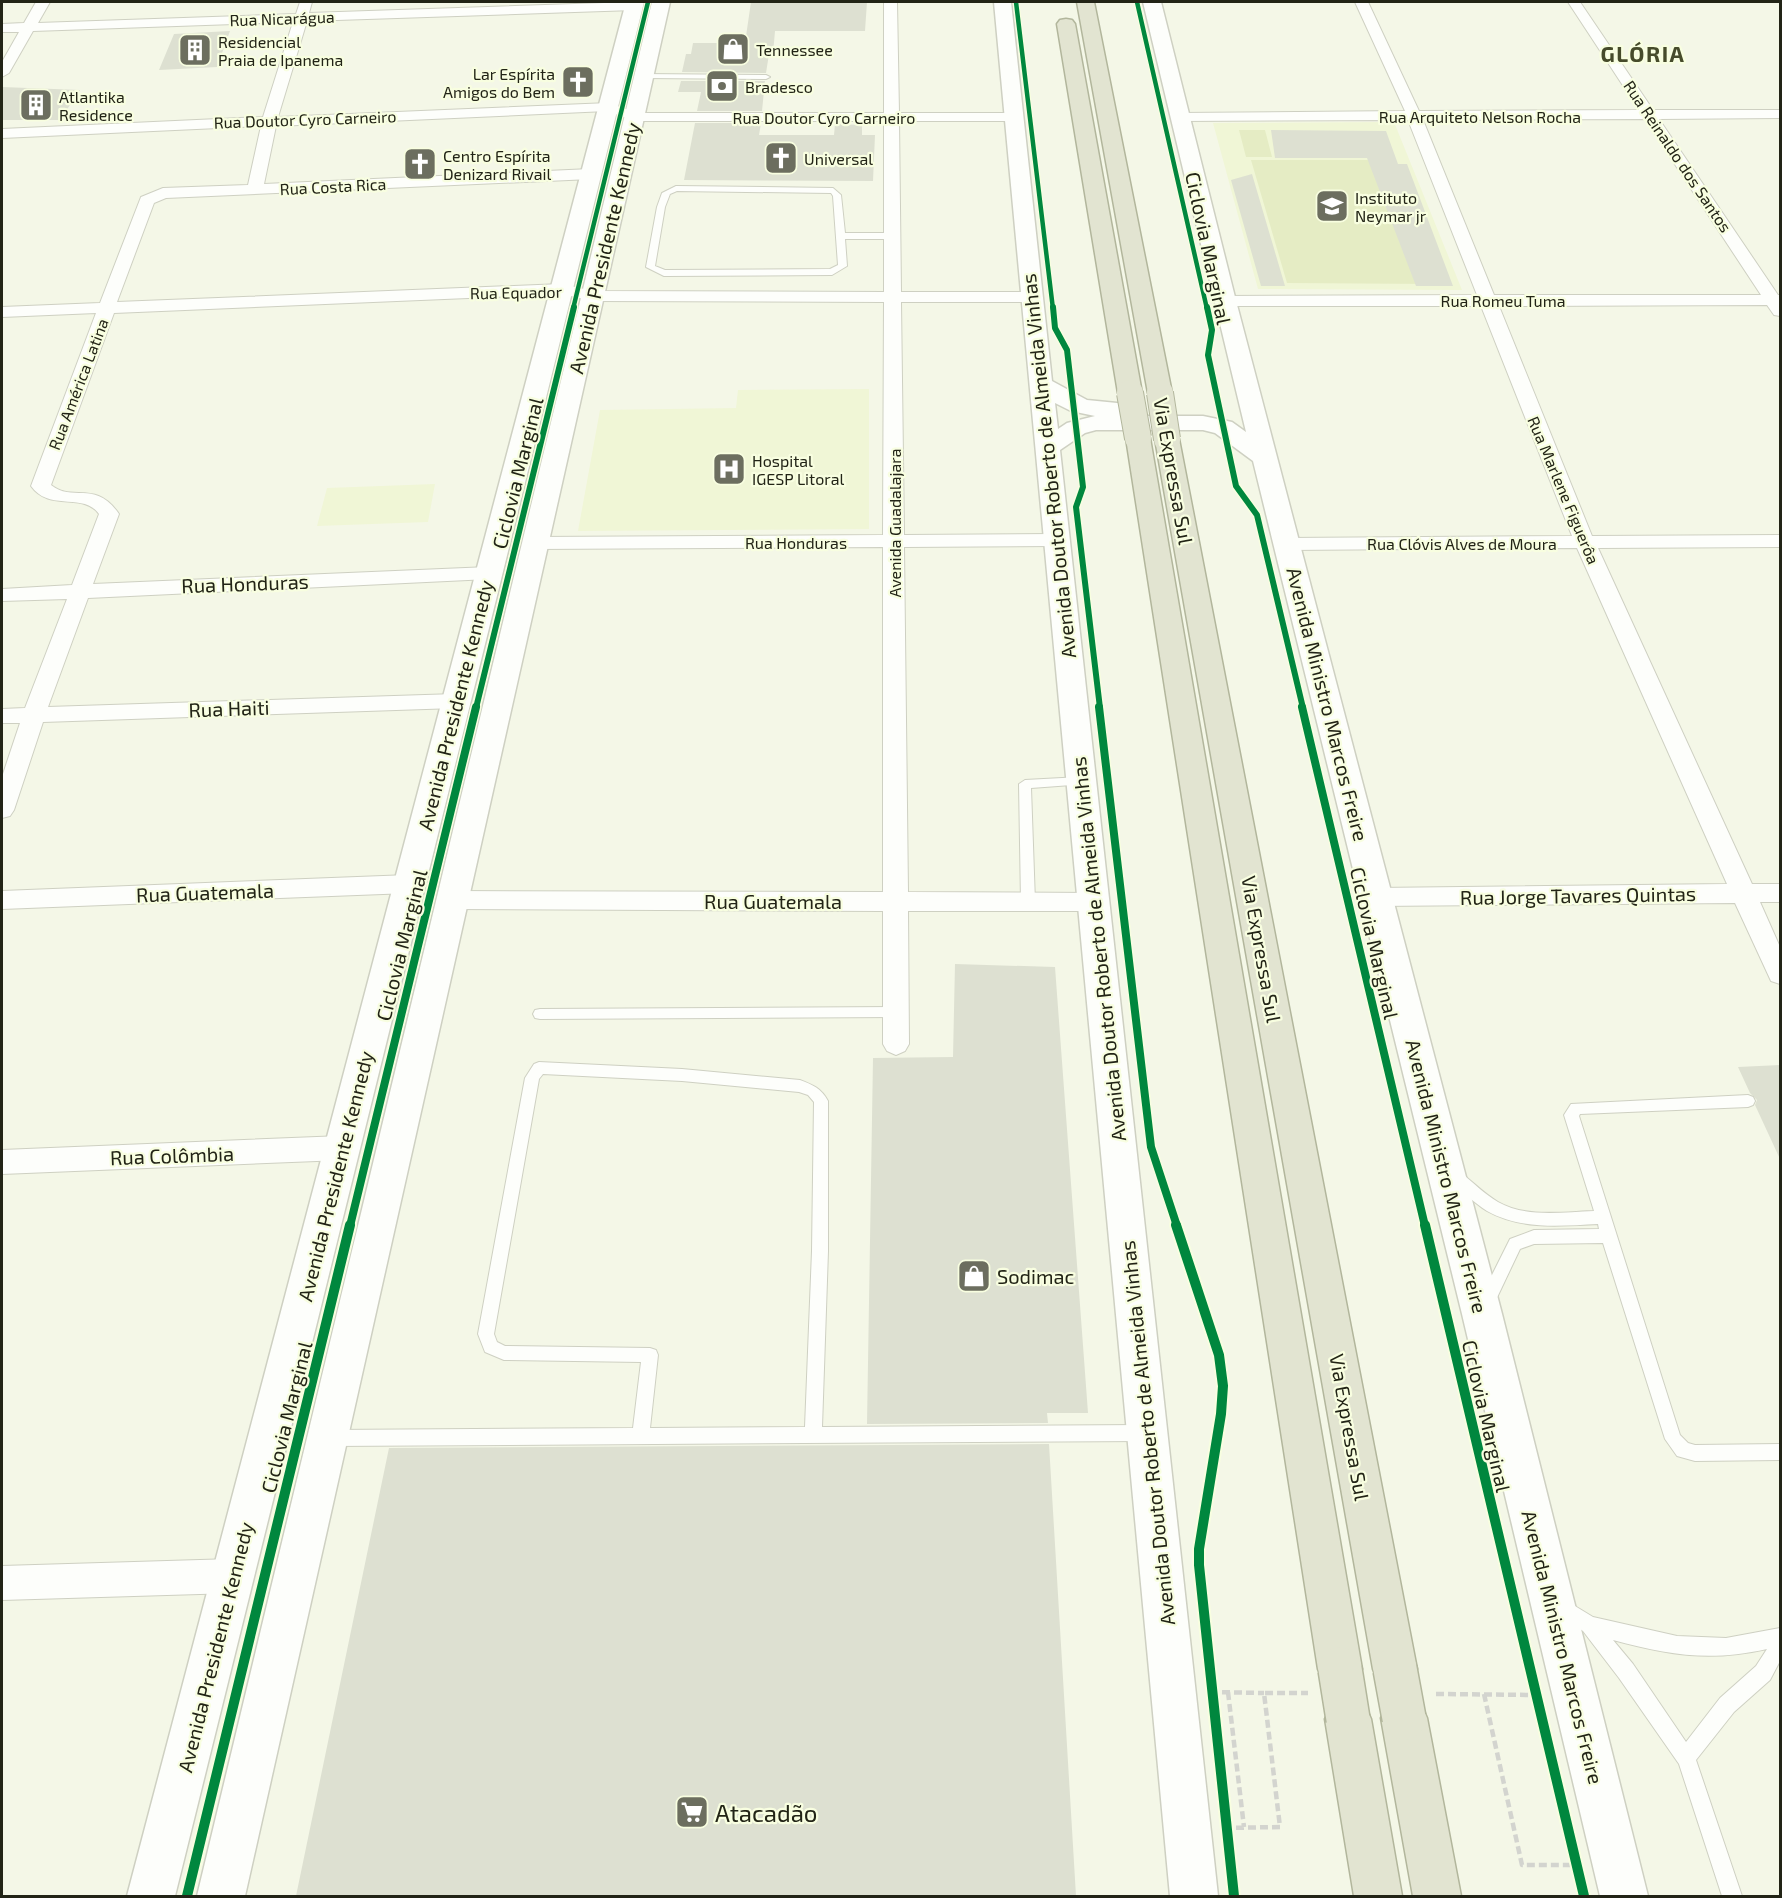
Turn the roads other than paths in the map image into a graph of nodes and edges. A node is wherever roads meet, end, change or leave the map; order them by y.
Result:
1 (43, 2) edge
2 (661, 2) edge
3 (891, 2) edge
4 (1002, 2) edge
5 (1063, 2) edge
6 (1085, 2) edge
7 (1152, 2) edge
8 (1361, 2) edge
9 (1575, 2) edge
10 (635, 4) edge
11 (304, 10) edge
12 (27, 27) junction
13 (2, 28) edge
14 (2, 73) edge
15 (644, 76) junction
16 (766, 77) dead end
17 (622, 112) junction
18 (1780, 114) edge
19 (1651, 115) junction
20 (1414, 116) junction
21 (891, 117) junction
22 (1014, 117) junction
23 (1180, 117) junction
24 (270, 120) junction
25 (2, 133) edge
26 (591, 174) junction
27 (255, 189) junction
28 (841, 236) junction
29 (892, 236) junction
30 (577, 292) junction
31 (892, 297) junction
32 (1031, 297) junction
33 (1487, 300) junction
34 (1225, 301) junction
35 (1778, 304) edge
36 (107, 307) junction
37 (2, 312) edge
38 (1040, 384) junction
39 (1246, 384) junction
40 (1153, 439) junction
41 (1046, 448) junction
42 (1265, 458) junction
43 (1056, 540) junction
44 (894, 541) junction
45 (1780, 541) edge
46 (535, 543) junction
47 (1585, 543) junction
48 (1287, 544) junction
49 (489, 573) junction
50 (80, 591) junction
51 (2, 595) edge
52 (456, 700) junction
53 (34, 714) junction
54 (2, 716) edge
55 (1080, 781) junction
56 (2, 810) edge
57 (409, 884) junction
58 (1744, 893) junction
59 (1780, 893) edge
60 (1376, 897) junction
61 (2, 900) edge
62 (452, 900) junction
63 (896, 902) junction
64 (1028, 902) junction
65 (1093, 902) junction
66 (1780, 974) edge
67 (897, 1012) junction
68 (540, 1014) dead end
69 (896, 1044) dead end
70 (1748, 1101) dead end
71 (342, 1148) junction
72 (2, 1162) edge
73 (1445, 1168) junction
74 (1603, 1217) junction
75 (1609, 1236) junction
76 (1482, 1314) junction
77 (1146, 1433) junction
78 (813, 1434) junction
79 (641, 1435) junction
80 (327, 1438) junction
81 (1780, 1452) edge
82 (233, 1576) junction
83 (2, 1583) edge
84 (1552, 1601) junction
85 (1589, 1624) junction
86 (1780, 1637) edge
87 (1780, 1645) edge
88 (1686, 1758) junction
89 (151, 1896) edge
90 (221, 1896) edge
91 (1194, 1896) edge
92 (1378, 1896) edge
93 (1437, 1896) edge
94 (1624, 1896) edge
95 (1732, 1896) edge

1 - 12 street
2 - 15 main road, Avenida Presidente Kennedy
3 - 21 street, Avenida Guadalajara
4 - 22 main road, Avenida Doutor Roberto de Almeida Vinhas
5 - 40 highway, Via Expressa Sul, bridge
6 - 40 highway, Via Expressa Sul, bridge
7 - 23 main road, Avenida Ministro Marcos Freire
8 - 20 street, Rua Marlene Figuerôa
9 - 19 street, Rua Reinaldo dos Santos
10 - 11 street, Rua Nicarágua
10 - 17 main road, Avenida Presidente Kennedy
11 - 12 street, Rua Nicarágua
11 - 24 street
12 - 13 street, Rua Nicarágua
12 - 14 street
15 - 16 lane
15 - 17 main road, Avenida Presidente Kennedy
17 - 21 street, Rua Doutor Cyro Carneiro
17 - 24 street, Rua Doutor Cyro Carneiro
17 - 26 main road, Avenida Presidente Kennedy
17 - 30 main road, Avenida Presidente Kennedy
18 - 19 street, Rua Arquiteto Nelson Rocha
19 - 20 street, Rua Arquiteto Nelson Rocha
19 - 35 street, Rua Reinaldo dos Santos
20 - 23 street, Rua Arquiteto Nelson Rocha
20 - 33 street, Rua Marlene Figuerôa
21 - 22 street, Rua Doutor Cyro Carneiro
21 - 29 street, Avenida Guadalajara
22 - 32 main road, Avenida Doutor Roberto de Almeida Vinhas
23 - 34 main road, Avenida Ministro Marcos Freire
24 - 25 street, Rua Doutor Cyro Carneiro
24 - 27 street
26 - 27 street, Rua Costa Rica
26 - 30 main road, Avenida Presidente Kennedy
27 - 36 street, Rua América Latina
28 - 28 lane
28 - 29 lane
29 - 31 street, Avenida Guadalajara
30 - 31 street, Rua Equador
30 - 36 street, Rua Equador
30 - 46 main road, Avenida Presidente Kennedy
30 - 49 main road, Avenida Presidente Kennedy
31 - 32 street, Rua Equador
31 - 44 street, Avenida Guadalajara
32 - 38 main road, Avenida Doutor Roberto de Almeida Vinhas
33 - 34 street, Rua Romeu Tuma
33 - 35 street, Rua Romeu Tuma
33 - 47 street, Rua Marlene Figuerôa
34 - 39 main road, Avenida Ministro Marcos Freire
36 - 37 street, Rua Equador
36 - 50 street, Rua América Latina
38 - 39 main road
38 - 41 main road, Avenida Doutor Roberto de Almeida Vinhas
39 - 42 main road, Avenida Ministro Marcos Freire
40 - 92 highway, Via Expressa Sul, bridge
40 - 93 highway, Via Expressa Sul, bridge
41 - 42 main road
41 - 43 main road, Avenida Doutor Roberto de Almeida Vinhas
42 - 48 main road, Avenida Ministro Marcos Freire
43 - 44 street, Rua Honduras
43 - 55 main road, Avenida Doutor Roberto de Almeida Vinhas
44 - 46 street, Rua Honduras
44 - 63 street, Avenida Guadalajara
45 - 47 street, Rua Clóvis Alves de Moura
46 - 62 main road, Avenida Presidente Kennedy
47 - 48 street, Rua Clóvis Alves de Moura
47 - 58 street, Rua Marlene Figuerôa
48 - 60 main road, Avenida Ministro Marcos Freire
49 - 50 street, Rua Honduras
49 - 52 main road, Avenida Presidente Kennedy
50 - 51 street, Rua Honduras
50 - 53 street, Rua América Latina
52 - 53 street, Rua Haiti
52 - 57 main road, Avenida Presidente Kennedy
53 - 54 street, Rua Haiti
53 - 56 street, Rua América Latina
55 - 64 lane
55 - 65 main road, Avenida Doutor Roberto de Almeida Vinhas
57 - 61 street, Rua Guatemala
57 - 71 main road, Avenida Presidente Kennedy
58 - 59 street, Rua Jorge Tavares Quintas
58 - 60 street, Rua Jorge Tavares Quintas
58 - 66 street, Rua Marlene Figuerôa
60 - 73 main road, Avenida Ministro Marcos Freire
62 - 63 street, Rua Guatemala
62 - 80 main road, Avenida Presidente Kennedy
63 - 64 street, Rua Guatemala
63 - 67 street, Avenida Guadalajara
64 - 65 street, Rua Guatemala
65 - 77 main road, Avenida Doutor Roberto de Almeida Vinhas
67 - 68 lane
67 - 69 street, Avenida Guadalajara
70 - 74 lane
71 - 72 street, Rua Colômbia
71 - 82 main road, Avenida Presidente Kennedy
73 - 74 lane
73 - 76 main road, Avenida Ministro Marcos Freire
74 - 75 lane
75 - 76 lane
75 - 81 lane
76 - 84 main road, Avenida Ministro Marcos Freire
77 - 78 lane
77 - 91 main road, Avenida Doutor Roberto de Almeida Vinhas
78 - 79 lane
78 - 79 lane
79 - 80 lane
80 - 90 main road, Avenida Presidente Kennedy
82 - 83 street
82 - 89 main road, Avenida Presidente Kennedy
84 - 85 lane
84 - 94 main road, Avenida Ministro Marcos Freire
85 - 86 lane
85 - 88 lane
87 - 88 lane
88 - 95 lane

